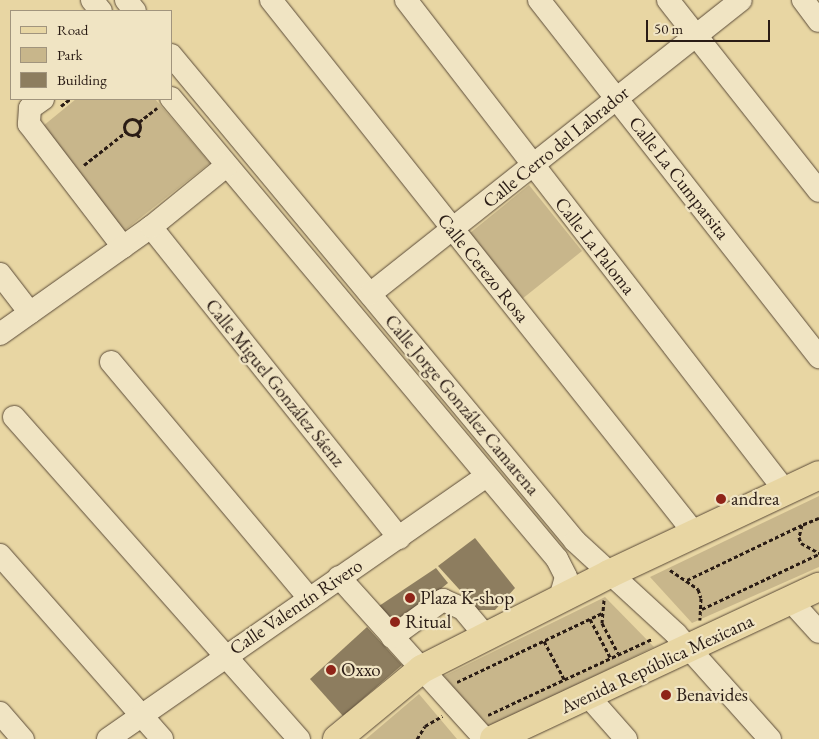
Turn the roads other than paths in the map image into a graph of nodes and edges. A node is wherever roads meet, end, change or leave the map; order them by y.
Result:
1 (92, 0) edge
2 (126, 0) edge
3 (272, 0) edge
4 (406, 0) edge
5 (539, 0) edge
6 (668, 0) edge
7 (741, 0) edge
8 (803, 0) edge
9 (100, 10) edge
10 (134, 10) edge
11 (819, 21) edge
12 (696, 36) junction
13 (172, 55) edge
14 (616, 98) junction
15 (165, 103) edge
16 (43, 106) edge
17 (226, 166) junction
18 (532, 166) junction
19 (819, 191) edge
20 (151, 227) junction
21 (453, 230) junction
22 (123, 247) junction
23 (0, 274) edge
24 (370, 294) junction
25 (30, 312) junction
26 (0, 334) edge
27 (819, 357) edge
28 (111, 362) dead end
29 (14, 417) dead end
30 (819, 475) edge
31 (486, 476) junction
32 (786, 492) junction
33 (696, 535) junction
34 (399, 538) junction
35 (0, 555) edge
36 (339, 578) junction
37 (607, 583) junction
38 (819, 587) edge
39 (310, 599) junction
40 (790, 600) junction
41 (559, 601) junction
42 (819, 632) edge
43 (486, 636) junction
44 (392, 637) junction
45 (689, 649) junction
46 (224, 655) junction
47 (422, 669) junction
48 (589, 697) junction
49 (0, 713) edge
50 (140, 715) junction
51 (490, 728) edge
52 (15, 736) edge
53 (108, 739) edge
54 (162, 739) edge
55 (300, 739) edge
56 (336, 739) edge
57 (485, 739) edge
58 (626, 739) edge
59 (770, 739) edge

1 - 9 street
2 - 10 street
3 - 21 street, Calle Cerezo Rosa
4 - 18 street, Calle La Paloma
5 - 14 street, Calle La Cumparsita
6 - 12 street
7 - 12 street, Calle Cerro del Labrador
8 - 11 street
12 - 14 street, Calle Cerro del Labrador
12 - 19 street
13 - 24 street, Calle Jorge González Camarena
14 - 18 street, Calle Cerro del Labrador
14 - 27 street, Calle La Cumparsita
15 - 17 street, Calle Jorge González Camarena
16 - 22 street
17 - 20 street
17 - 31 street, Calle Jorge González Camarena
18 - 21 street, Calle Cerro del Labrador
18 - 32 street, Calle La Paloma
20 - 22 street
20 - 34 street, Calle Miguel González Sáenz
21 - 24 street, Calle Cerro del Labrador
21 - 33 street, Calle Cerezo Rosa
22 - 25 street
23 - 25 street
24 - 37 street, Calle Jorge González Camarena
25 - 26 street
28 - 39 street
29 - 46 street
30 - 32 main road
31 - 34 street, Calle Valentín Rivero
31 - 41 street, Calle Jorge González Camarena
32 - 33 main road
33 - 37 main road
34 - 36 street, Calle Valentín Rivero
35 - 50 street
36 - 39 street, Calle Valentín Rivero
36 - 44 street
37 - 41 main road
37 - 45 street, Calle Jorge González Camarena
38 - 40 main road, Avenida República Mexicana
39 - 46 street, Calle Valentín Rivero
40 - 42 street
40 - 45 main road, Avenida República Mexicana
41 - 43 main road
43 - 44 street
43 - 47 main road
44 - 47 street
45 - 48 main road, Avenida República Mexicana
45 - 59 street, Calle Jorge González Camarena
46 - 50 street, Calle Valentín Rivero
46 - 55 street
47 - 56 main road
47 - 57 street
48 - 51 main road, Avenida República Mexicana
48 - 58 street
49 - 52 street
50 - 53 street, Calle Valentín Rivero
50 - 54 street

